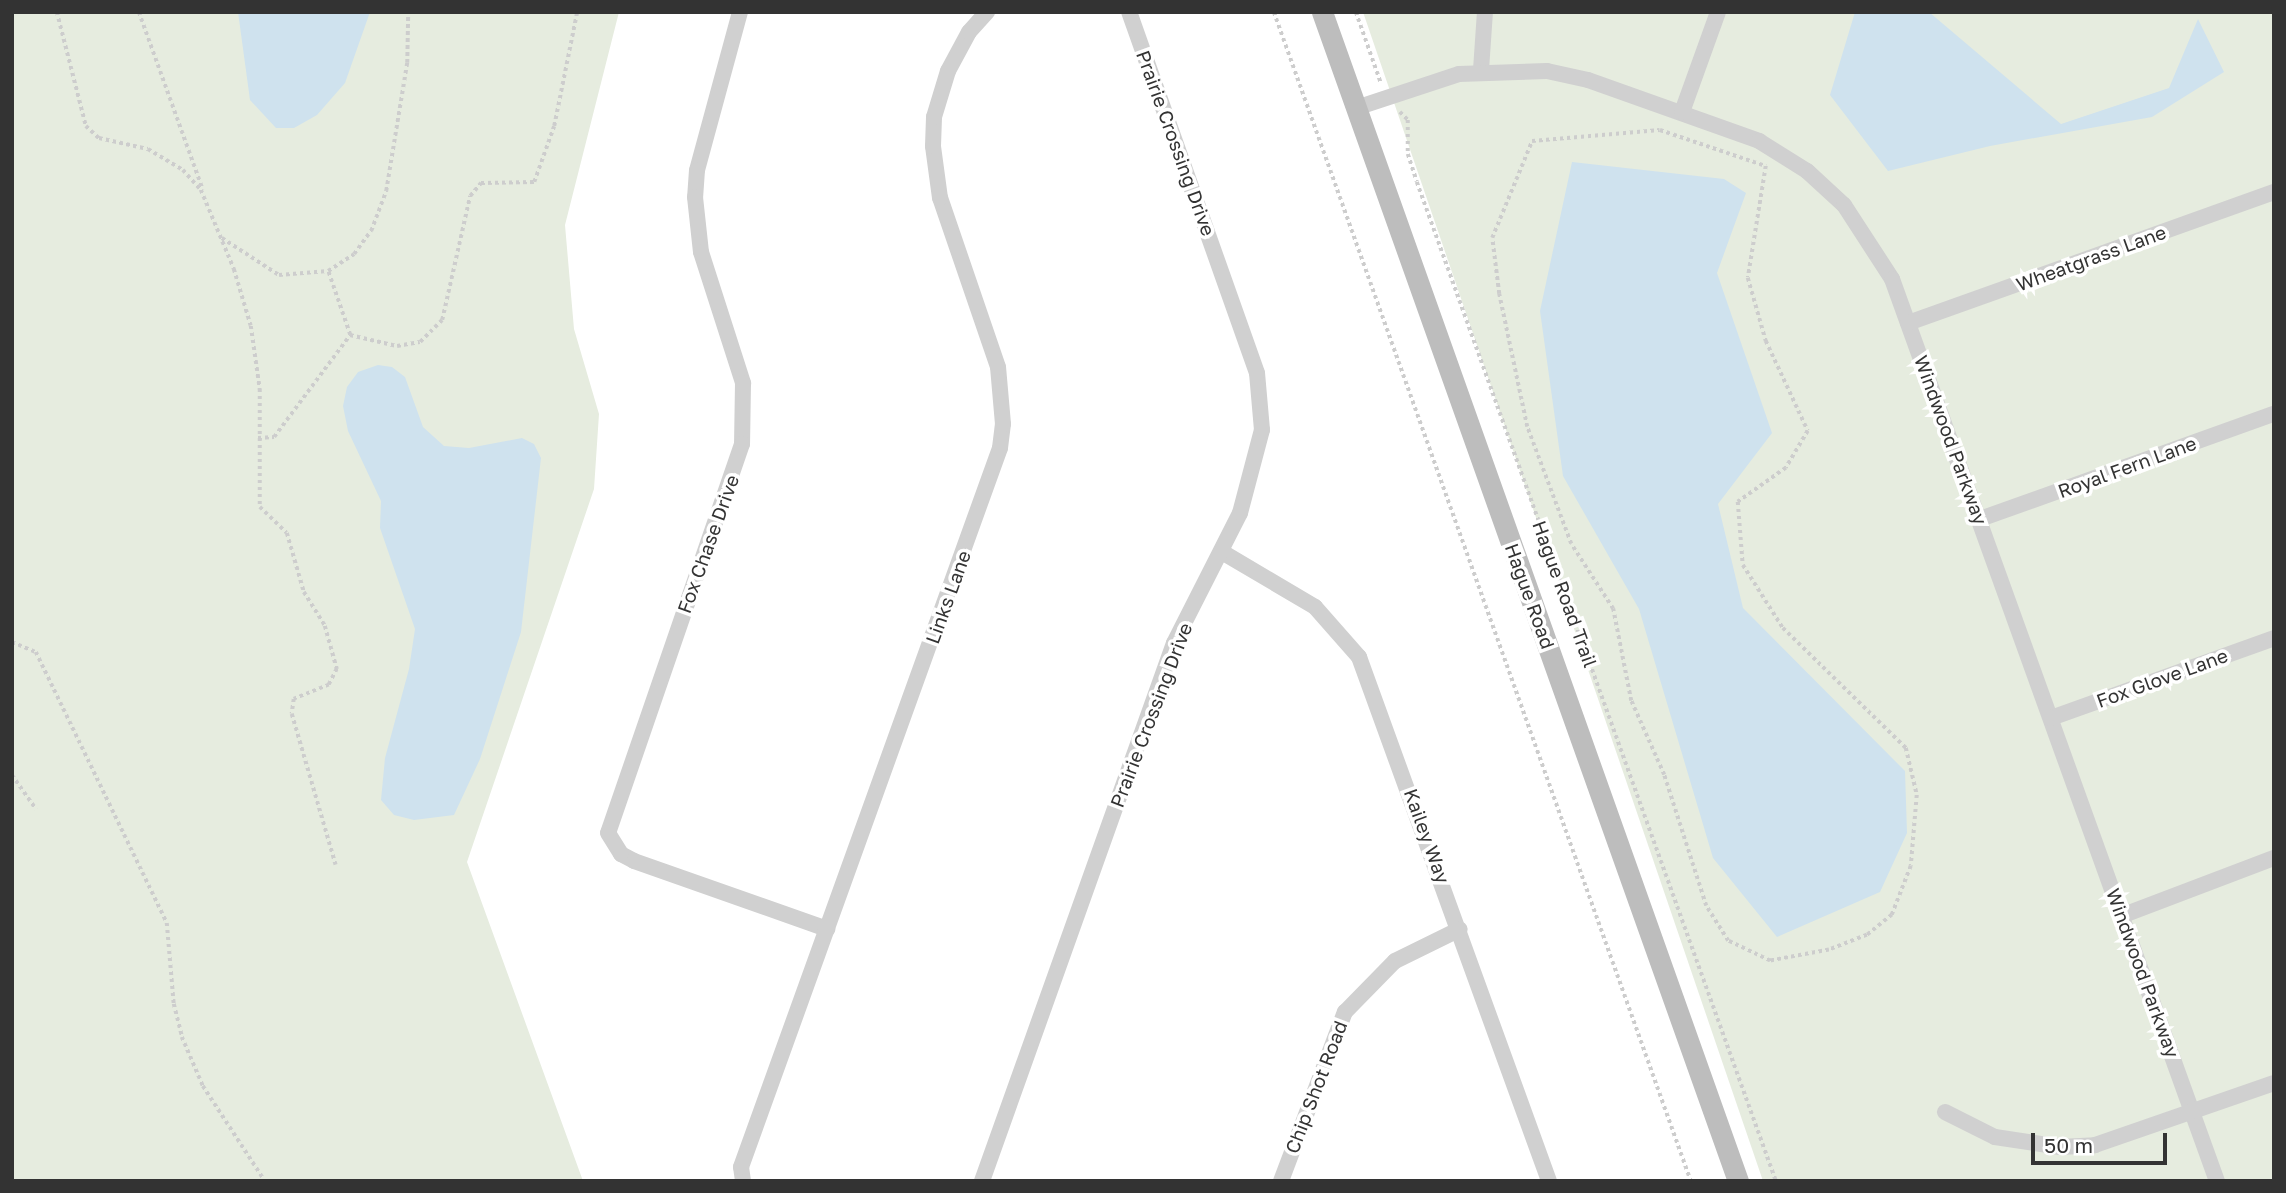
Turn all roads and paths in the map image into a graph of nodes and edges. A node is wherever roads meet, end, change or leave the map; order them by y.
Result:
1 (57, 12) edge
2 (139, 12) edge
3 (408, 12) edge
4 (577, 12) edge
5 (740, 12) edge
6 (988, 12) edge
7 (1129, 12) edge
8 (1274, 12) edge
9 (1322, 12) edge
10 (1356, 12) edge
11 (1485, 12) edge
12 (1718, 12) edge
13 (1481, 71) junction
14 (1386, 98) junction
15 (1356, 108) junction
16 (1682, 112) junction
17 (2274, 192) edge
18 (206, 198) junction
19 (222, 237) junction
20 (328, 271) junction
21 (1908, 323) junction
22 (350, 335) junction
23 (2274, 414) edge
24 (258, 438) junction
25 (1980, 519) junction
26 (1222, 552) junction
27 (2274, 638) edge
28 (12, 642) edge
29 (2051, 718) junction
30 (12, 775) edge
31 (36, 809) dead end
32 (2274, 858) edge
33 (336, 865) dead end
34 (1911, 866) joint
35 (2122, 916) junction
36 (827, 929) junction
37 (1460, 929) junction
38 (2274, 1083) edge
39 (2192, 1111) junction
40 (1945, 1112) dead end
41 (265, 1181) edge
42 (743, 1181) edge
43 (982, 1181) edge
44 (1281, 1181) edge
45 (1549, 1181) edge
46 (1691, 1181) edge
47 (1738, 1181) edge
48 (1776, 1181) edge
49 (2217, 1181) edge

1 - 18 path
2 - 18 path
3 - 20 path
4 - 22 path
5 - 36 street, Fox Chase Drive
6 - 36 street, Links Lane
7 - 26 street, Prairie Crossing Drive
8 - 46 path
9 - 15 main road, Hague Road
10 - 14 path, Hague Road Trail
11 - 13 street
12 - 16 street
13 - 14 street, Windwood Parkway
13 - 16 street, Windwood Parkway
14 - 15 street, Windwood Parkway
14 - 48 path, Hague Road Trail
15 - 47 main road, Hague Road
16 - 21 street, Windwood Parkway
17 - 21 street, Wheatgrass Lane
18 - 19 path
19 - 20 path
19 - 24 path
20 - 22 path
21 - 25 street, Windwood Parkway
22 - 24 path
23 - 25 street, Royal Fern Lane
24 - 33 path
25 - 29 street, Windwood Parkway
26 - 37 street, Kailey Way
26 - 43 street, Prairie Crossing Drive
27 - 29 street, Fox Glove Lane
28 - 41 path
29 - 35 street, Windwood Parkway
30 - 31 path
32 - 35 street
34 - 34 path
35 - 39 street, Windwood Parkway
36 - 42 street, Links Lane
37 - 44 street, Chip Shot Road
37 - 45 street, Kailey Way
38 - 39 street
39 - 40 street
39 - 49 street, Windwood Parkway

